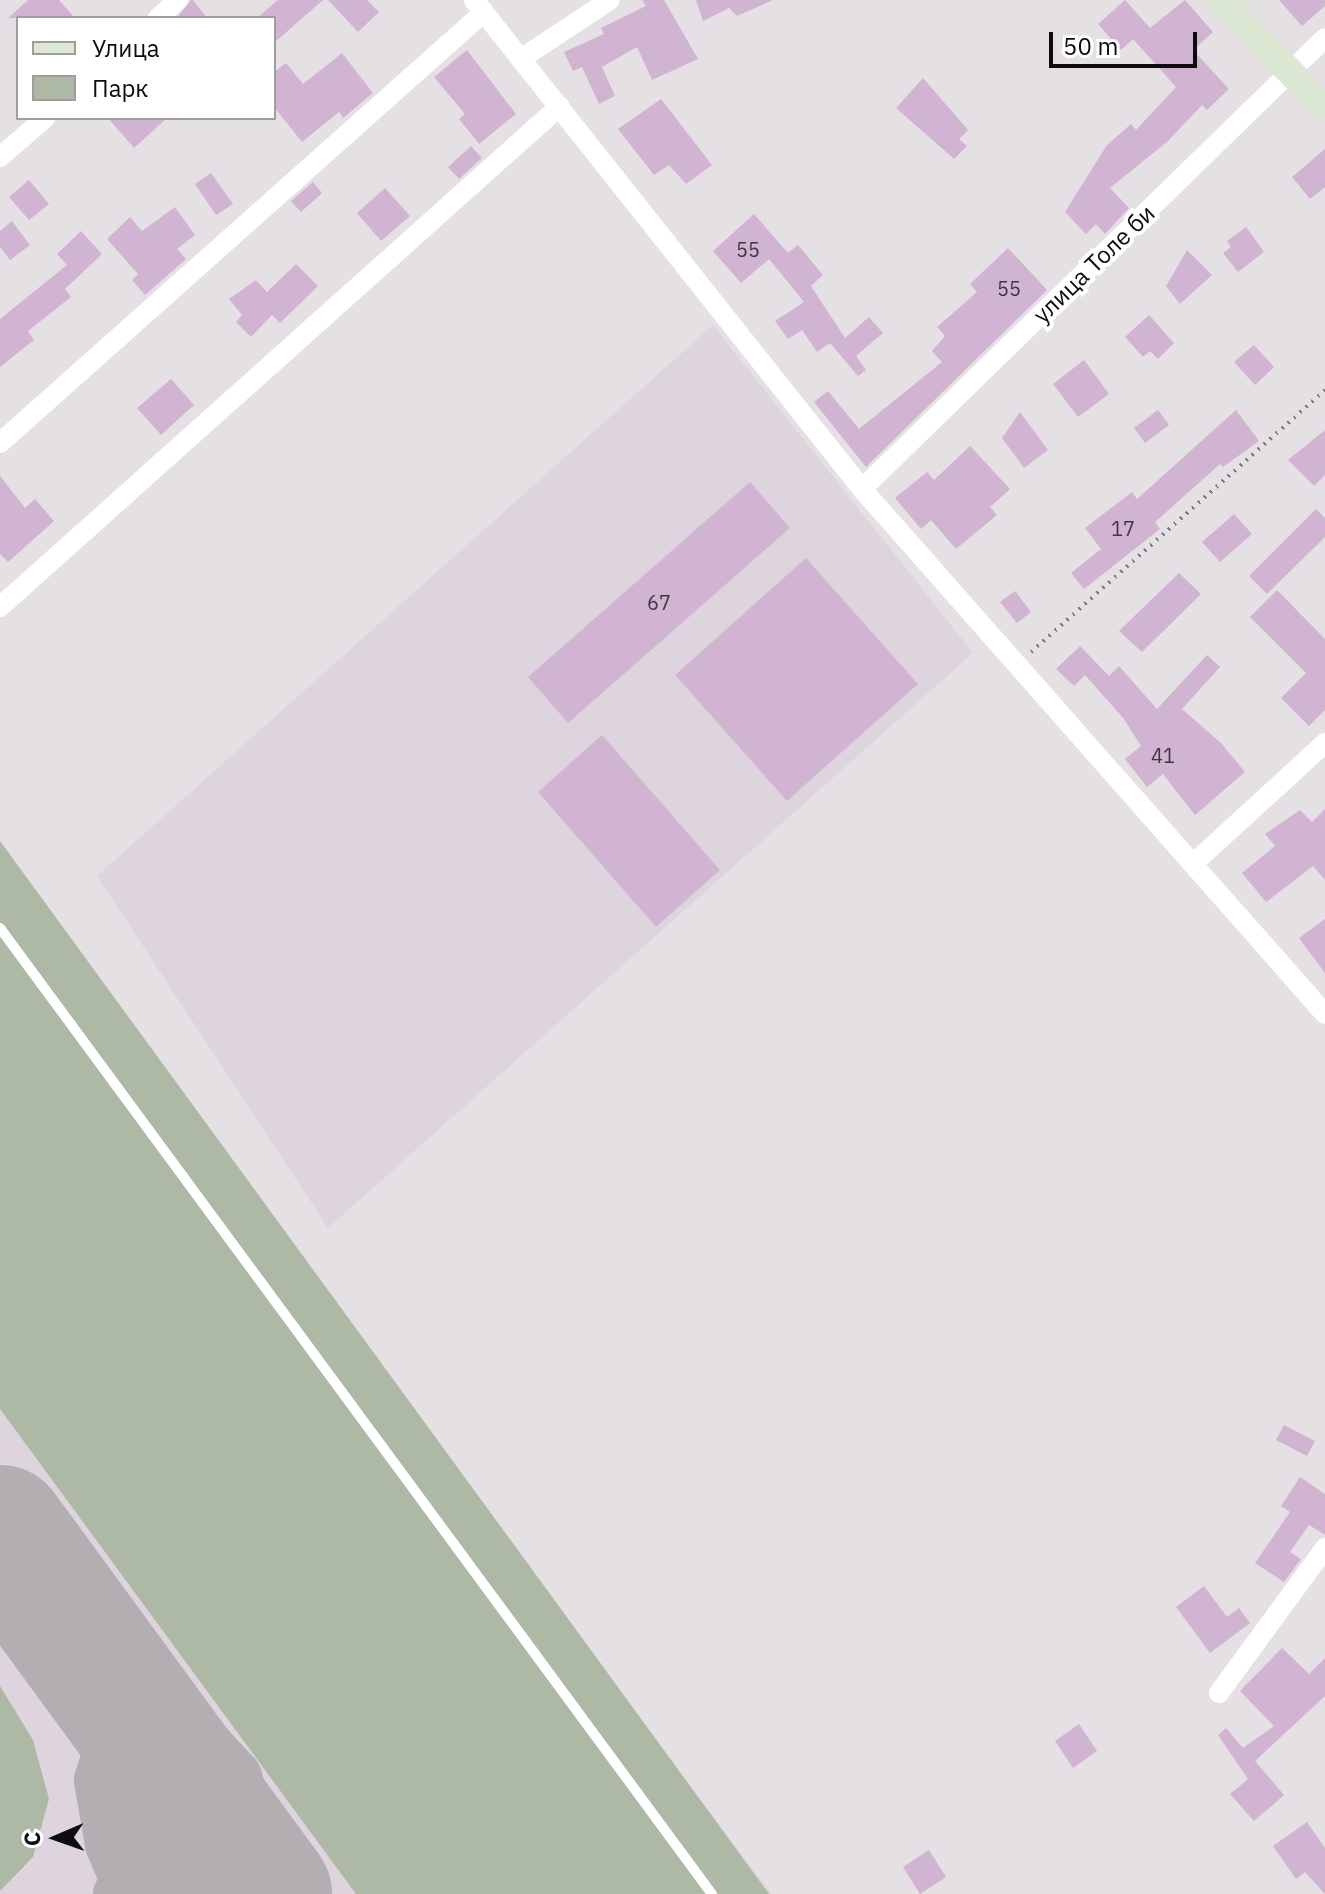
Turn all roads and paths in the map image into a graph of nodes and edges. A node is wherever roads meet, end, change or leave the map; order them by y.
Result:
1 (178, 0) edge
2 (610, 0) edge
3 (1221, 0) edge
4 (479, 6) edge
5 (160, 16) edge
6 (1325, 38) edge
7 (522, 58) junction
8 (1290, 73) junction
9 (560, 106) junction
10 (1325, 108) edge
11 (43, 120) edge
12 (0, 157) edge
13 (1325, 390) edge
14 (0, 443) edge
15 (862, 489) junction
16 (0, 607) edge
17 (1018, 665) junction
18 (1325, 743) edge
19 (1194, 863) junction
20 (0, 928) edge
21 (1325, 1014) edge
22 (1322, 1561) edge
23 (1219, 1693) dead end
24 (712, 1894) edge

1 - 5 street
2 - 7 street
3 - 8 street
4 - 7 street
4 - 14 street
6 - 8 street, улица Толе би
7 - 9 street
8 - 10 street
8 - 15 street, улица Толе би
9 - 15 street
9 - 16 street
11 - 12 street
13 - 17 path
15 - 17 street
17 - 19 street
18 - 19 street
19 - 21 street
20 - 24 lane
22 - 23 street

